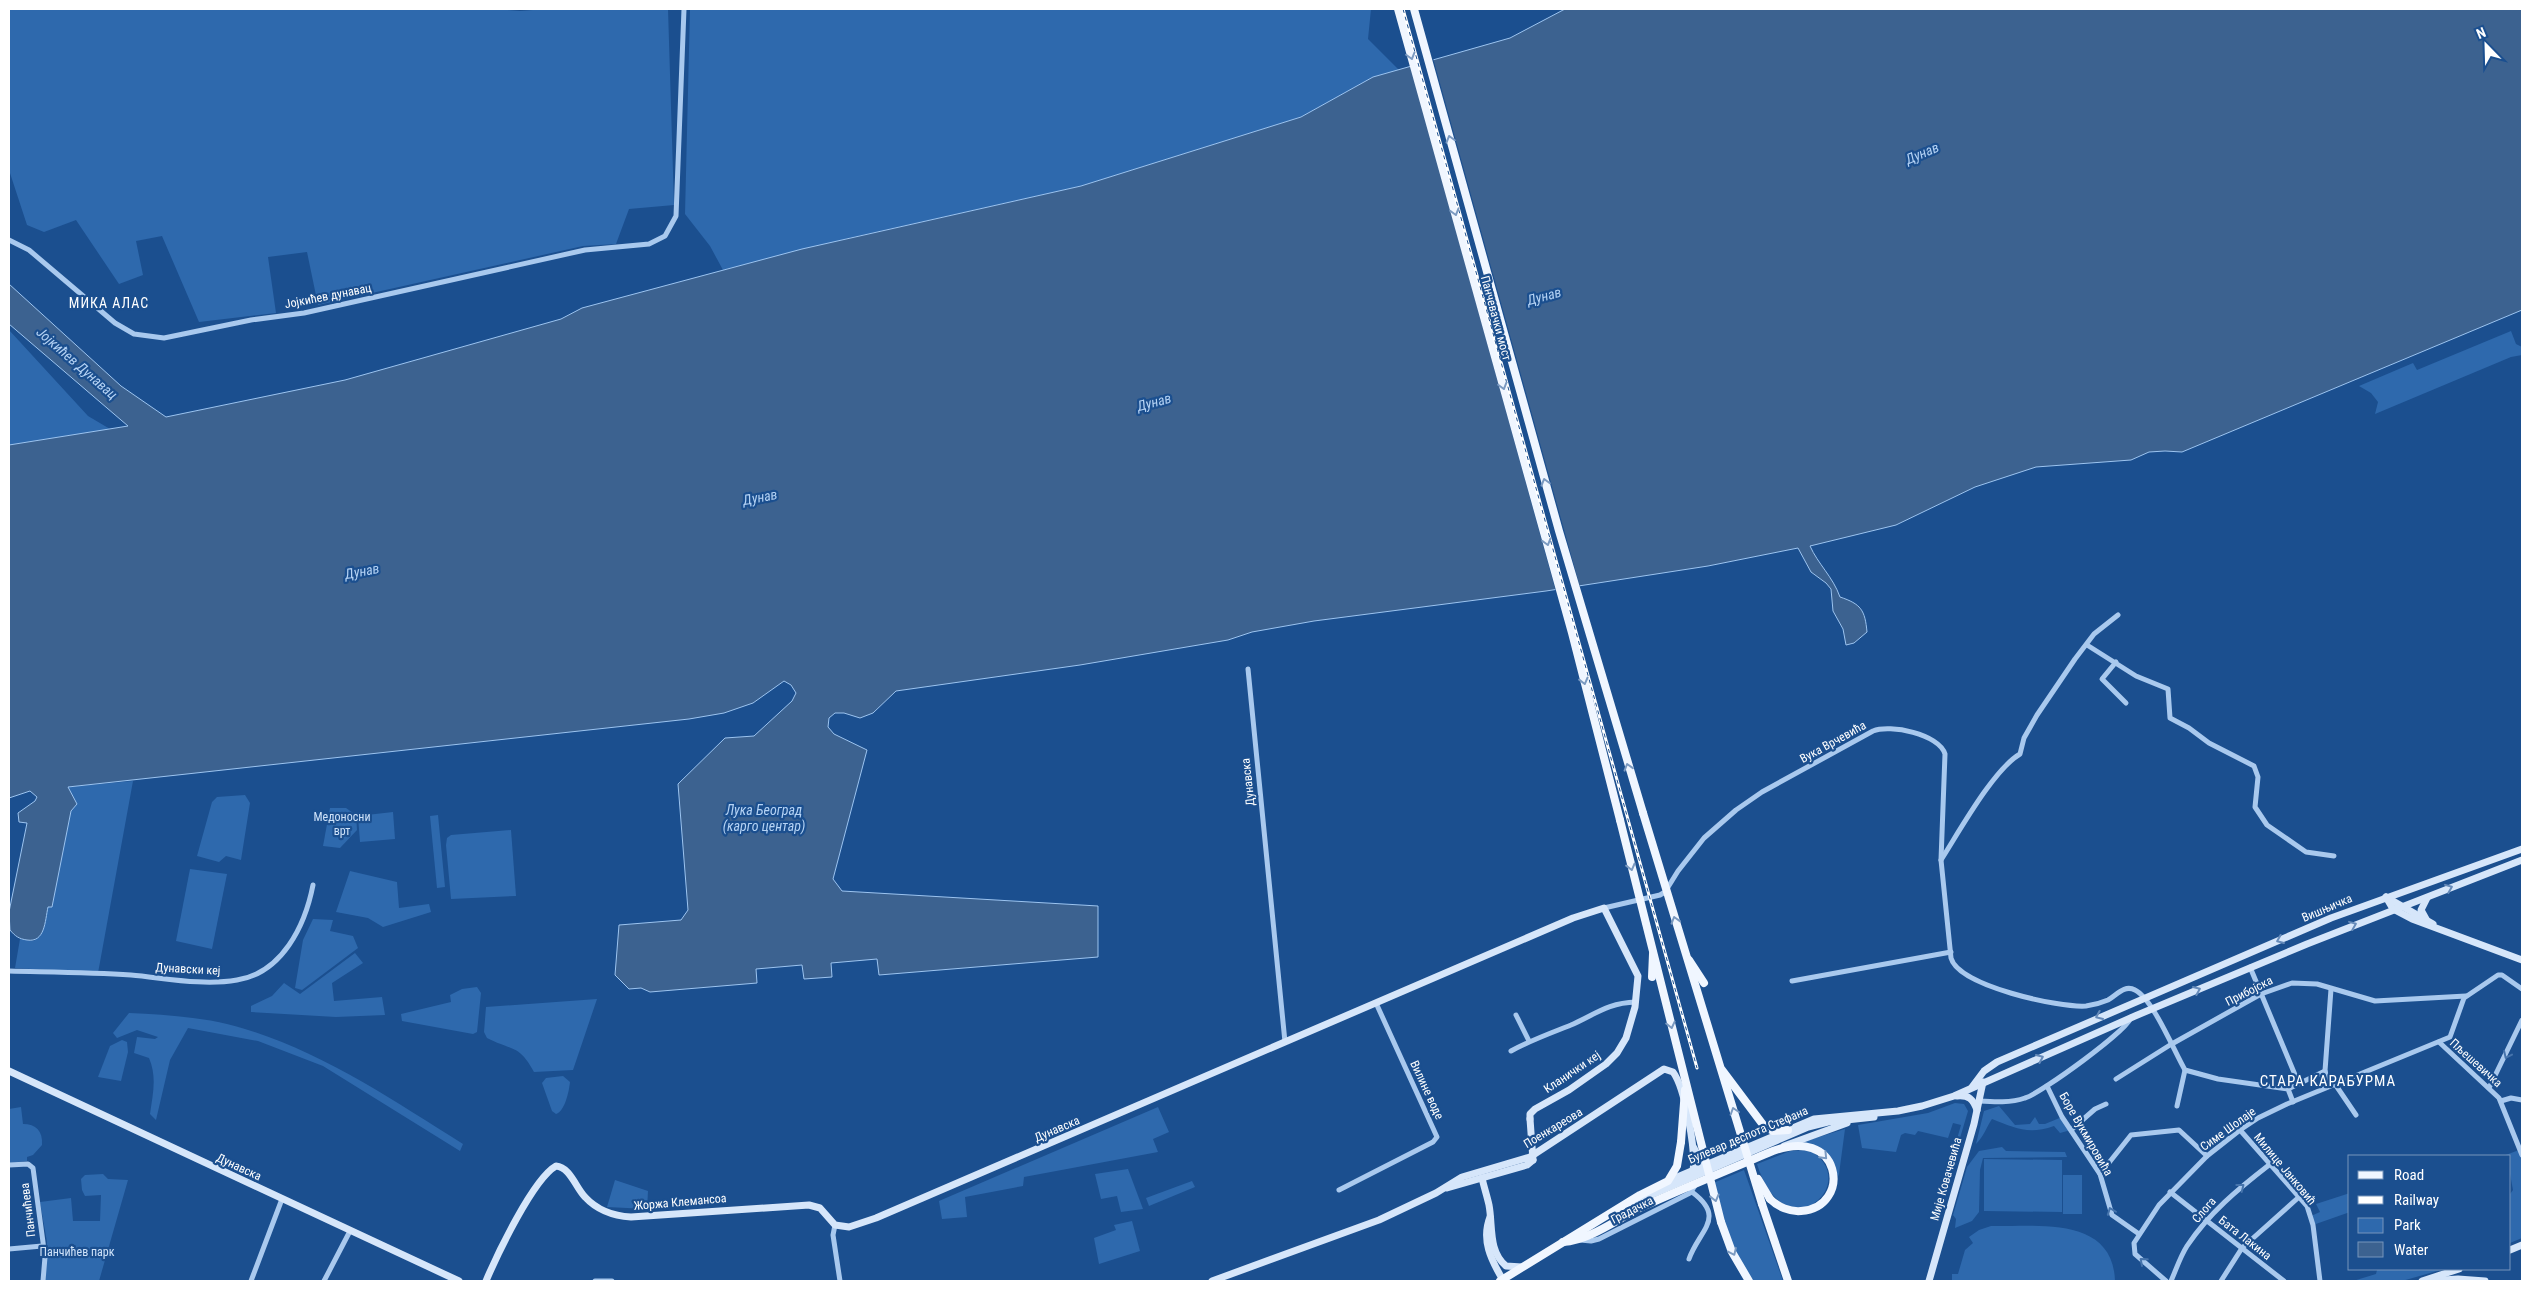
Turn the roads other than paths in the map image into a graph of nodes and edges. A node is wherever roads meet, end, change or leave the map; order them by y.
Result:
1 (684, 9) edge
2 (1398, 9) edge
3 (1414, 9) edge
4 (12, 241) edge
5 (2118, 615) dead end
6 (2087, 645) junction
7 (2116, 662) junction
8 (1248, 669) dead end
9 (2126, 703) dead end
10 (2522, 849) edge
11 (2334, 856) dead end
12 (1941, 860) junction
13 (2522, 860) edge
14 (313, 885) dead end
15 (2429, 896) junction
16 (2386, 897) junction
17 (2403, 905) junction
18 (1604, 908) junction
19 (2393, 909) junction
20 (2428, 921) junction
21 (2450, 933) junction
22 (1653, 952) junction
23 (1685, 952) junction
24 (1951, 952) junction
25 (2522, 960) edge
26 (2250, 968) junction
27 (9, 971) edge
28 (1652, 977) dead end
29 (1792, 981) dead end
30 (1704, 983) dead end
31 (2331, 989) junction
32 (2522, 989) edge
33 (2261, 994) junction
34 (2466, 996) junction
35 (2144, 997) junction
36 (1636, 1002) junction
37 (1376, 1003) junction
38 (2152, 1008) junction
39 (1516, 1015) dead end
40 (2131, 1017) junction
41 (2522, 1020) edge
42 (1529, 1041) junction
43 (1285, 1042) junction
44 (2439, 1042) junction
45 (2170, 1044) junction
46 (1511, 1051) dead end
47 (1720, 1067) junction
48 (1988, 1067) junction
49 (2184, 1070) junction
50 (9, 1071) edge
51 (2325, 1071) junction
52 (20, 1076) junction
53 (9, 1077) edge
54 (2116, 1079) dead end
55 (2298, 1082) junction
56 (1686, 1083) junction
57 (1983, 1083) junction
58 (2332, 1085) junction
59 (2047, 1086) junction
60 (2490, 1088) junction
61 (1970, 1089) junction
62 (2288, 1089) junction
63 (1954, 1096) junction
64 (2522, 1100) edge
65 (1979, 1101) junction
66 (2501, 1101) junction
67 (2293, 1102) junction
68 (2106, 1104) dead end
69 (2177, 1106) dead end
70 (1978, 1110) junction
71 (1884, 1113) junction
72 (2356, 1115) dead end
73 (1857, 1120) junction
74 (1788, 1130) junction
75 (2071, 1130) junction
76 (2240, 1130) junction
77 (1692, 1143) junction
78 (1779, 1148) junction
79 (1747, 1155) junction
80 (2522, 1155) edge
81 (2206, 1156) junction
82 (1533, 1160) joint
83 (9, 1165) edge
84 (2269, 1165) junction
85 (1703, 1167) junction
86 (1693, 1171) junction
87 (2100, 1174) junction
88 (1482, 1178) junction
89 (1668, 1181) junction
90 (1696, 1184) junction
91 (1340, 1190) dead end
92 (1442, 1190) junction
93 (1692, 1192) junction
94 (2170, 1192) junction
95 (2299, 1197) junction
96 (282, 1200) junction
97 (1627, 1204) junction
98 (1490, 1217) junction
99 (2207, 1220) junction
100 (835, 1225) junction
101 (350, 1231) junction
102 (2139, 1234) junction
103 (1580, 1239) junction
104 (1563, 1242) junction
105 (42, 1246) junction
106 (2242, 1248) junction
107 (9, 1249) edge
108 (1689, 1260) dead end
109 (1522, 1267) junction
110 (2457, 1270) edge
111 (1501, 1280) edge
112 (43, 1281) edge
113 (251, 1281) edge
114 (324, 1281) edge
115 (459, 1281) edge
116 (486, 1281) edge
117 (596, 1281) edge
118 (612, 1281) edge
119 (840, 1281) edge
120 (1212, 1281) edge
121 (1749, 1281) edge
122 (1788, 1281) edge
123 (1929, 1281) edge
124 (2166, 1281) edge
125 (2171, 1281) edge
126 (2221, 1281) edge
127 (2284, 1281) edge
128 (2320, 1281) edge
129 (2422, 1281) edge
130 (2428, 1281) edge
131 (2485, 1281) edge

1 - 4 street, Јојкићев дунавац
2 -> 22 main road, Панчевачки мост, bridge
23 -> 3 main road, Панчевачки мост, bridge
5 - 6 street
6 - 7 street
6 - 12 street
7 - 9 street
7 - 11 street
8 - 43 street, Дунавска
10 - 16 main road, Вишњичка
12 - 18 street, Вука Врчевића
12 - 24 street, Вука Врчевића
15 -> 13 main road, Вишњичка
14 - 27 street, Дунавски кеј
15 - 17 main road, Вишњичка
15 - 20 main road
16 - 17 main road
16 - 19 main road
16 -> 35 main road, Вишњичка
17 - 19 main road, Вишњичка
17 - 20 main road
18 - 36 main road, Кланички кеј
18 - 37 main road, Дунавска
19 - 21 main road
26 -> 19 main road, Вишњичка
20 - 21 main road
21 - 25 main road
22 - 28 main road, bridge
22 -> 56 main road, Панчевачки мост, bridge
23 - 30 main road, bridge
23 - 47 main road, bridge
24 - 29 street
24 - 35 street, Вука Врчевића
26 - 33 street
38 -> 26 main road, Вишњичка
31 - 33 street, Прибојска
31 - 34 street, Прибојска
31 - 51 street
32 - 34 street
33 - 45 street, Прибојска
33 - 55 street
34 - 44 street
35 - 38 street
35 -> 48 main road, Булевар деспота Стефана
36 - 42 street
36 - 82 main road, Кланички кеј, bridge
37 - 43 main road, Дунавска
37 - 91 street, Вилине воде
38 - 40 main road, Булевар деспота Стефана
38 - 45 street
39 - 42 street
57 -> 40 main road, Булевар деспота Стефана
40 - 59 street
41 -> 60 street
42 - 46 street
43 - 100 main road, Дунавска
44 - 58 street, Симе Шолаје
44 - 60 street, Пљешевичка
45 - 49 street
45 - 54 street, Прибојска
47 - 74 main road
79 -> 47 main road, bridge
48 - 57 main road
48 - 61 main road, Булевар деспота Стефана
49 - 62 street
49 - 69 street
50 - 52 main road, Дунавска
51 - 55 street
51 - 58 street
52 - 53 street
52 - 96 main road, Дунавска
55 - 62 street
56 - 89 main road, bridge
56 -> 121 main road, Панчевачки мост, bridge
57 - 61 main road, Булевар деспота Стефана
57 - 65 main road, Мије Ковачевића
58 - 67 street, Симе Шолаје
58 - 72 street
59 - 65 street
59 - 75 street, Боре Вукмировића
60 - 66 street, Пљешевичка
61 - 63 main road, Булевар деспота Стефана
62 - 67 street
63 - 70 main road
63 - 71 main road, Булевар деспота Стефана
64 - 66 street
65 - 70 main road, Мије Ковачевића
66 - 80 street, Пљешевичка
67 - 76 street, Симе Шолаје
68 - 75 street
70 - 123 main road, Мије Ковачевића
71 - 73 main road, Булевар деспота Стефана
71 - 74 main road, Булевар деспота Стефана
73 - 78 main road
73 - 97 main road, Булевар деспота Стефана
74 - 85 main road, Булевар деспота Стефана
75 - 87 street, Боре Вукмировића
76 - 81 street, Симе Шолаје
76 - 84 street, Милице Јанковић
77 - 85 main road
77 - 86 main road
77 - 92 main road, Поенкареова
78 -> 79 main road, bridge
78 - 90 main road
79 - 122 main road, bridge
81 - 87 street
81 - 94 street, Симе Шолаје
82 - 88 main road, Поенкареова
83 - 105 street, Панчићева
84 - 95 street, Милице Јанковић
99 -> 84 street, Слога
85 - 86 main road, Булевар деспота Стефана
86 - 89 main road, Булевар деспота Стефана
102 -> 87 street, Боре Вукмировића
88 - 92 main road, Поенкареова
88 - 98 main road
89 - 97 main road, Булевар деспота Стефана
90 - 93 street
90 - 103 main road
92 - 120 main road, Поенкареова
93 - 103 street, Градачка
93 - 108 street
94 - 99 street, Бата Лакина
94 - 102 street, Симе Шолаје
95 - 106 street
95 - 128 street, Милице Јанковић
96 - 101 main road, Дунавска
96 - 113 street
97 - 104 main road, Булевар деспота Стефана
98 - 109 main road
98 - 111 main road
99 - 106 street, Бата Лакина
99 - 125 street, Слога
100 - 116 main road, Жоржа Клемансоа
100 - 119 street
101 - 114 street
101 - 115 main road, Дунавска
124 -> 102 street
103 - 104 main road
104 - 109 main road, Булевар деспота Стефана
105 - 107 street, Панчићева
105 - 112 street, Панчићева
106 - 126 street
106 - 127 street, Бата Лакина
109 - 111 main road, Булевар деспота Стефана
110 - 129 main road
117 - 118 street
130 - 131 main road

